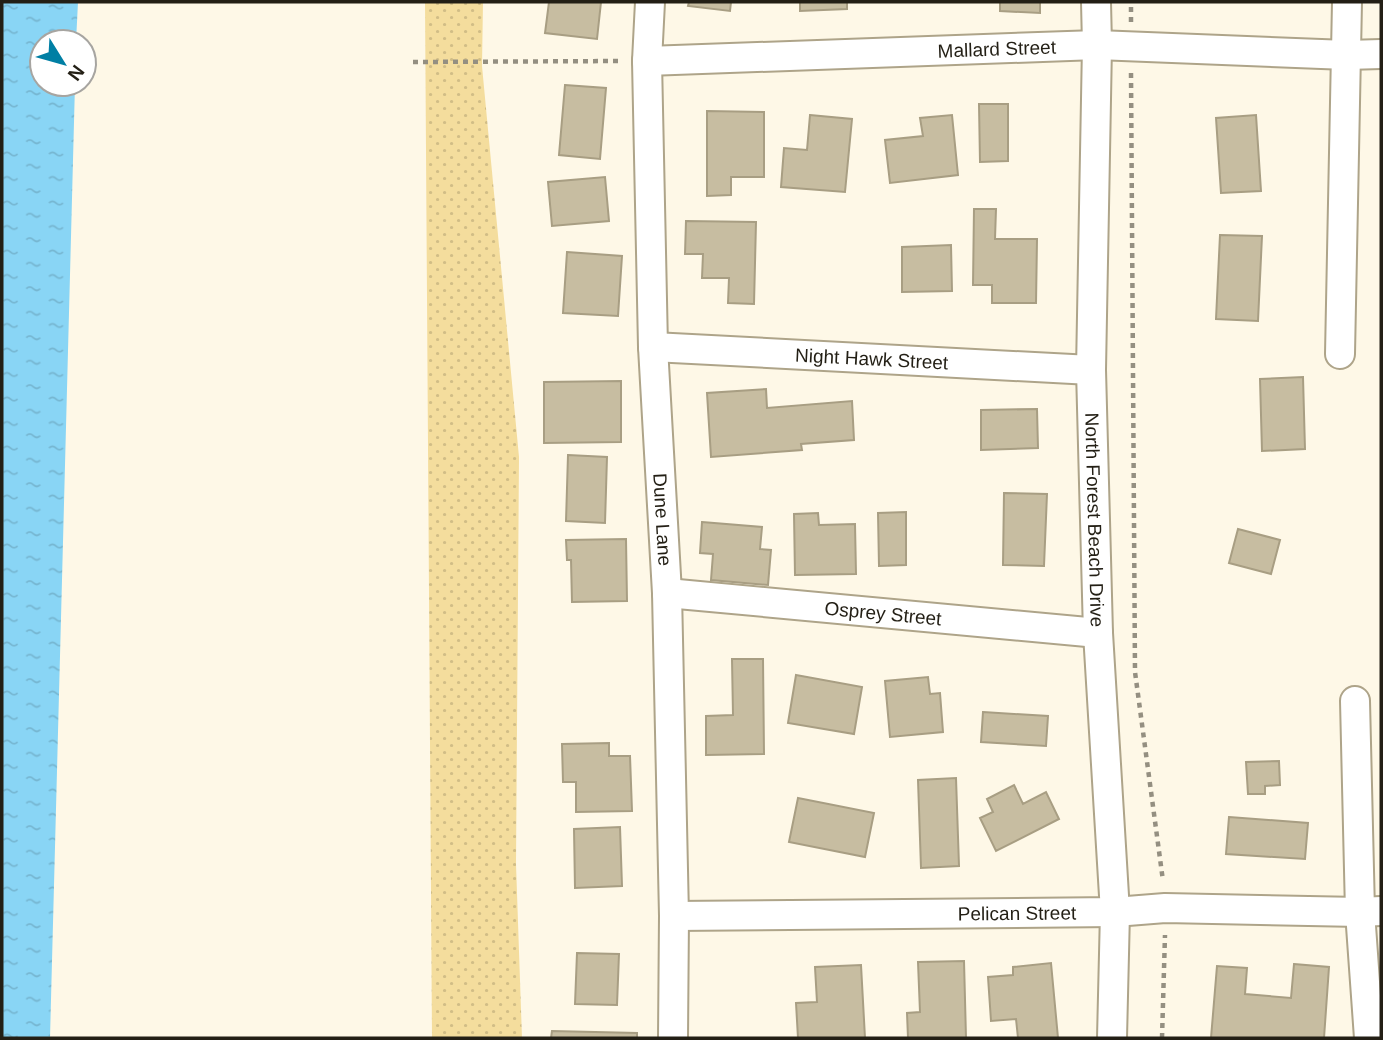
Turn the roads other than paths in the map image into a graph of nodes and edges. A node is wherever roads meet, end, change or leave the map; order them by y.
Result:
1 (650, 2) edge
2 (1096, 2) edge
3 (1347, 2) edge
4 (1097, 45) junction
5 (1381, 54) edge
6 (1347, 55) junction
7 (647, 61) junction
8 (653, 347) junction
9 (1340, 354) dead end
10 (1091, 370) junction
11 (667, 593) junction
12 (1098, 633) junction
13 (1355, 701) dead end
14 (1371, 911) edge
15 (1115, 912) junction
16 (674, 916) junction
17 (673, 1038) edge
18 (1112, 1038) edge
19 (1369, 1038) edge

1 - 7 street, Dune Lane
2 - 4 street, North Forest Beach Drive
3 - 6 street
4 - 6 street, Mallard Street
4 - 7 street, Mallard Street
4 - 10 street, North Forest Beach Drive
5 - 6 street, Mallard Street
6 - 9 street
7 - 8 street, Dune Lane
8 - 10 street, Night Hawk Street
8 - 11 street, Dune Lane
10 - 12 street, North Forest Beach Drive
11 - 12 street, Osprey Street
11 - 16 street, Dune Lane
12 - 15 street, North Forest Beach Drive
13 - 14 street
14 - 15 street, Pelican Street
14 - 19 street
15 - 16 street, Pelican Street
15 - 18 street, North Forest Beach Drive
16 - 17 street, Dune Lane

